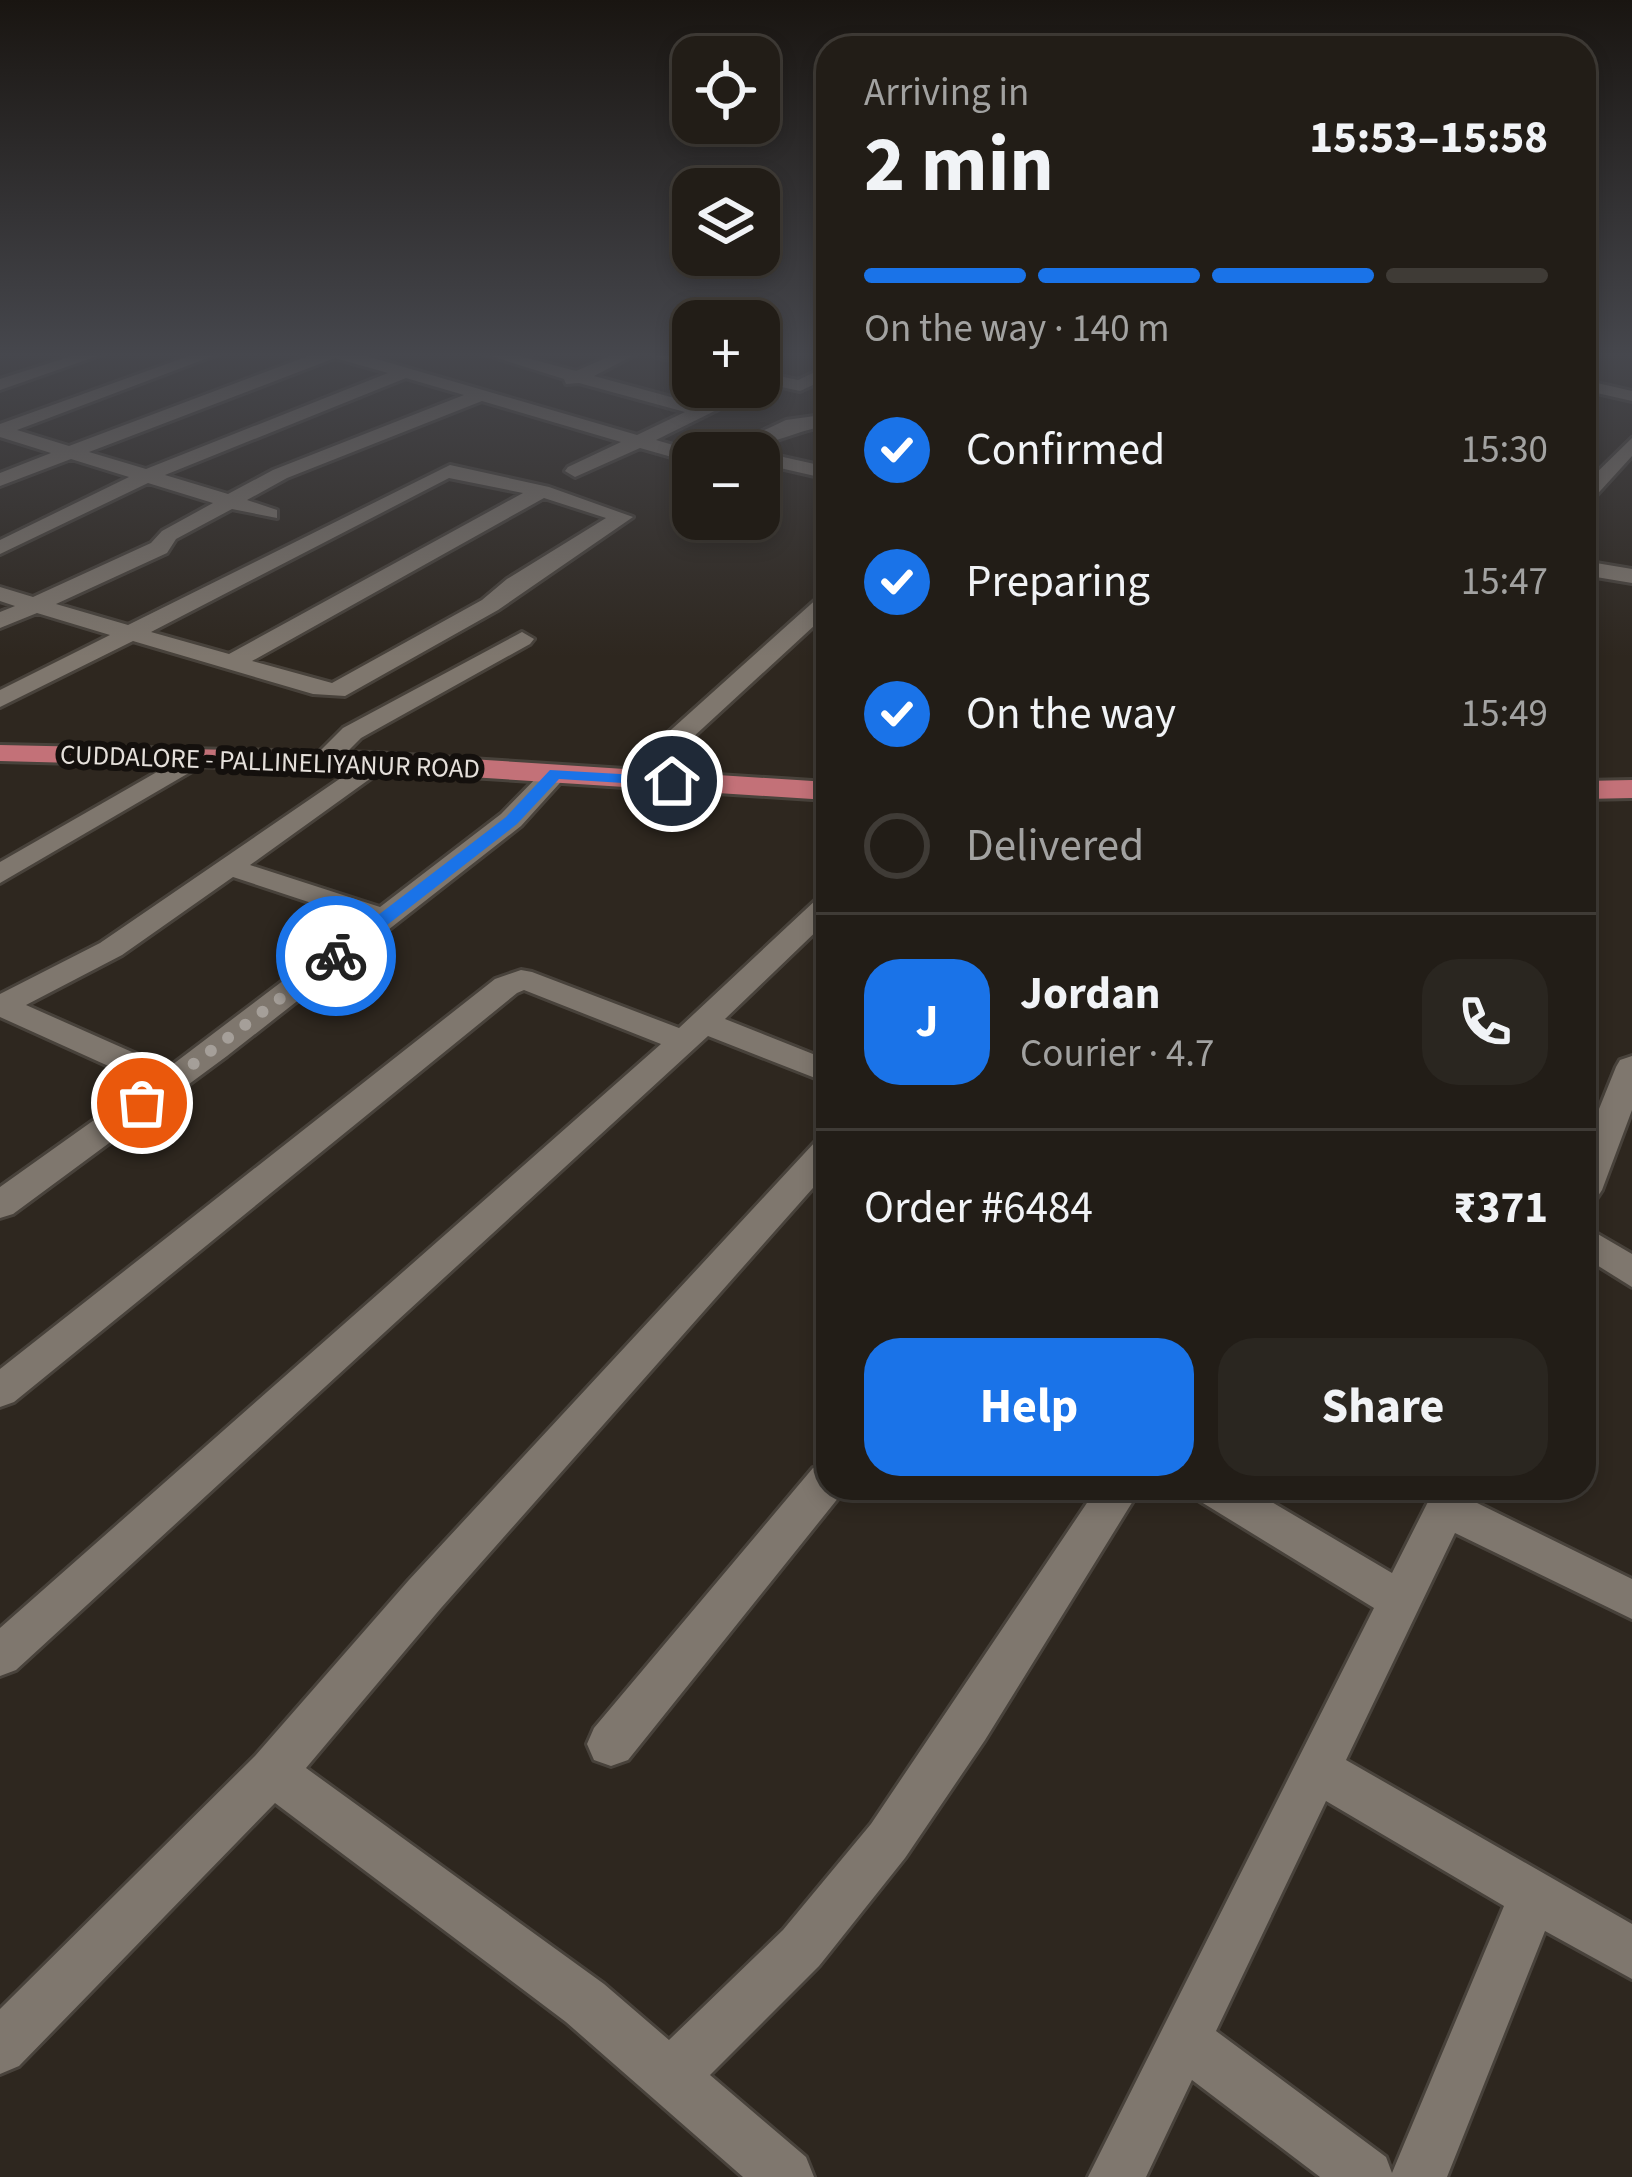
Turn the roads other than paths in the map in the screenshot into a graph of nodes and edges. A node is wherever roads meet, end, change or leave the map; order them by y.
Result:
1 (64, 455) edge
2 (78, 455) edge
3 (200, 455) edge
4 (329, 455) edge
5 (606, 455) edge
6 (1624, 463) edge
7 (780, 464) edge
8 (575, 471) dead end
9 (816, 471) edge
10 (146, 476) junction
11 (0, 480) edge
12 (1596, 487) edge
13 (542, 491) junction
14 (234, 502) junction
15 (271, 514) dead end
16 (0, 548) edge
17 (1596, 570) edge
18 (1632, 576) edge
19 (0, 594) edge
20 (34, 605) junction
21 (816, 612) edge
22 (0, 620) edge
23 (131, 633) junction
24 (522, 639) dead end
25 (232, 662) junction
26 (0, 700) edge
27 (1, 753) edge
28 (190, 761) junction
29 (322, 762) junction
30 (376, 762) junction
31 (555, 774) junction
32 (632, 779) junction
33 (816, 789) edge
34 (1632, 789) edge
35 (1596, 790) edge
36 (230, 867) junction
37 (0, 874) edge
38 (816, 915) edge
39 (385, 918) junction
40 (0, 1005) edge
41 (694, 1031) junction
42 (1632, 1066) edge
43 (816, 1068) edge
44 (171, 1082) junction
45 (1596, 1159) edge
46 (816, 1162) edge
47 (0, 1205) edge
48 (1596, 1248) edge
49 (1632, 1274) edge
50 (0, 1391) edge
51 (816, 1495) edge
52 (1112, 1500) edge
53 (1233, 1500) edge
54 (1450, 1500) edge
55 (1455, 1500) edge
56 (1632, 1600) edge
57 (1400, 1601) junction
58 (0, 1656) edge
59 (611, 1744) dead end
60 (1318, 1770) junction
61 (272, 1772) junction
62 (1534, 1896) junction
63 (1632, 1953) edge
64 (1184, 2041) junction
65 (0, 2047) edge
66 (669, 2077) junction
67 (787, 2177) edge
68 (1116, 2177) edge
69 (1366, 2177) edge
70 (1419, 2177) edge

1 - 11 street
2 - 10 street
3 - 10 street
4 - 14 street
5 - 8 street
6 - 12 street
7 - 9 street
10 - 14 street
10 - 16 street
13 - 23 street
13 - 25 street
13 - 25 street
14 - 15 street
14 - 20 street
17 - 18 street
19 - 20 street
20 - 22 street
20 - 23 street
21 - 32 street
23 - 25 street
23 - 26 street
24 - 29 street
27 - 28 main road, CUDDALORE - PALLINELIYANUR ROAD
28 - 29 main road, CUDDALORE - PALLINELIYANUR ROAD
28 - 37 street
29 - 30 main road, CUDDALORE - PALLINELIYANUR ROAD
30 - 31 main road, CUDDALORE - PALLINELIYANUR ROAD
30 - 36 street
31 - 32 main road, CUDDALORE - PALLINELIYANUR ROAD
31 - 39 street
32 - 33 main road, CUDDALORE - PALLINELIYANUR ROAD
34 - 35 main road
36 - 39 street
36 - 40 street
38 - 41 street
39 - 44 street
40 - 44 street
41 - 43 street
41 - 50 street
41 - 58 street
42 - 45 street
44 - 47 street
46 - 61 street
48 - 49 street
51 - 59 street
52 - 66 street
53 - 57 street
54 - 57 street
55 - 56 street
57 - 60 street
60 - 62 street
60 - 64 street
61 - 65 street
61 - 66 street
62 - 63 street
62 - 70 street
64 - 68 street
64 - 69 street
66 - 67 street

